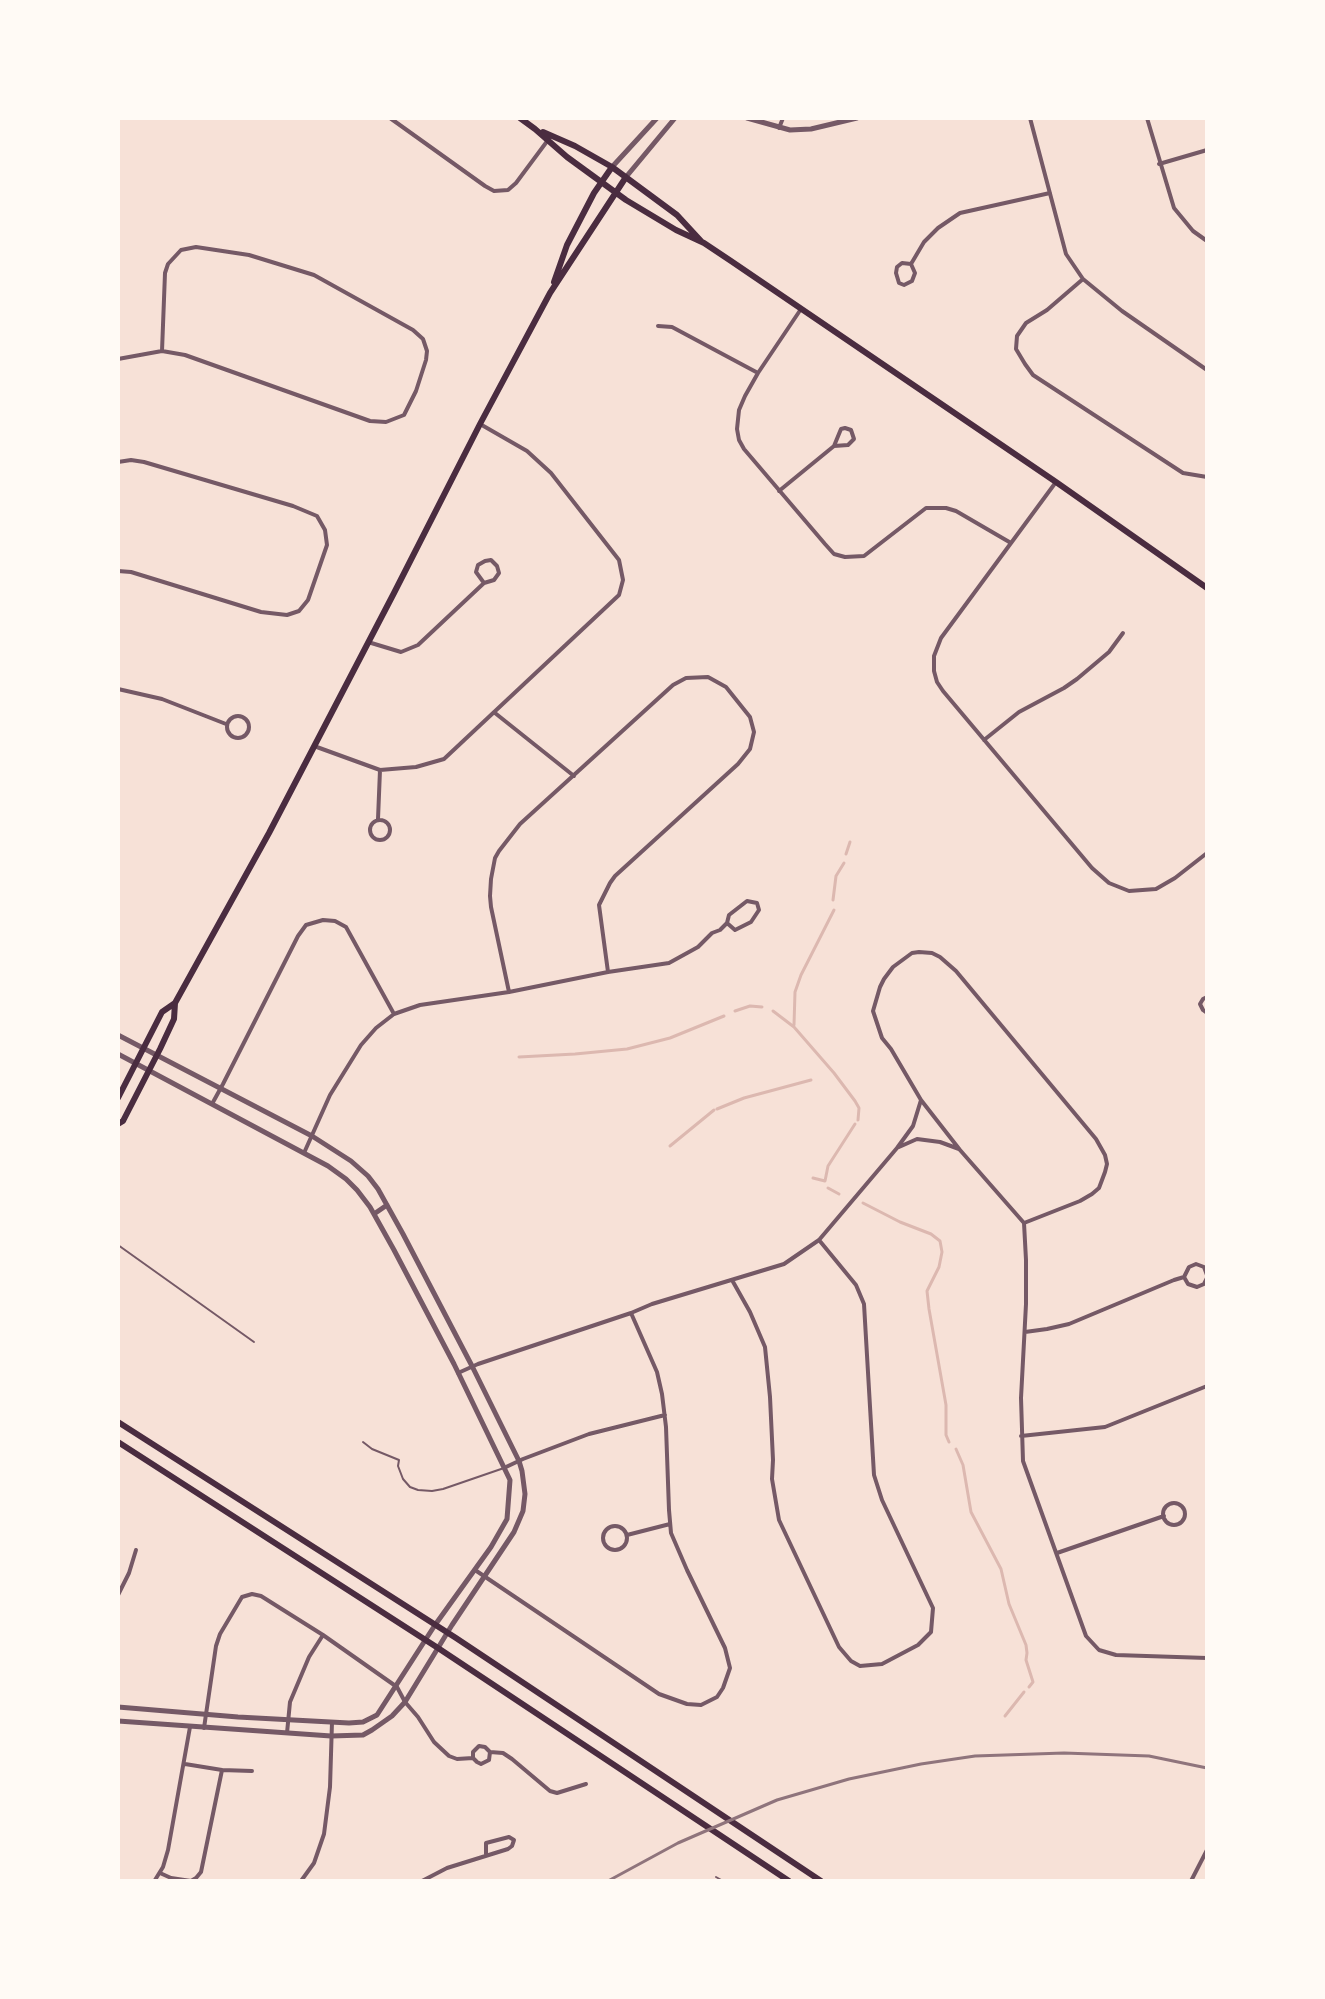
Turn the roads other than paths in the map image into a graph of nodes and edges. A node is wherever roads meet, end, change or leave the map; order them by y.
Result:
1 (390, 118) edge
2 (520, 118) edge
3 (657, 118) edge
4 (675, 118) edge
5 (747, 118) edge
6 (783, 118) edge
7 (857, 118) edge
8 (1030, 118) edge
9 (1147, 118) edge
10 (779, 128) junction
11 (535, 129) junction
12 (548, 140) junction
13 (1207, 150) edge
14 (1159, 164) junction
15 (612, 167) junction
16 (626, 177) junction
17 (601, 182) junction
18 (615, 192) junction
19 (1050, 193) junction
20 (1207, 241) edge
21 (704, 243) junction
22 (911, 264) junction
23 (1083, 279) junction
24 (550, 293) junction
25 (801, 309) junction
26 (658, 326) dead end
27 (162, 351) junction
28 (118, 359) edge
29 (1207, 370) edge
30 (758, 373) junction
31 (480, 424) junction
32 (834, 446) junction
33 (118, 462) edge
34 (1207, 477) edge
35 (1056, 482) junction
36 (779, 491) junction
37 (1011, 543) junction
38 (118, 571) edge
39 (484, 583) junction
40 (1207, 588) edge
41 (1123, 633) dead end
42 (368, 642) junction
43 (118, 689) edge
44 (495, 713) junction
45 (226, 724) junction
46 (984, 740) junction
47 (314, 746) junction
48 (380, 770) junction
49 (574, 776) junction
50 (378, 820) junction
51 (1207, 853) edge
52 (727, 923) junction
53 (608, 972) junction
54 (509, 992) junction
55 (1207, 997) edge
56 (175, 1003) junction
57 (1207, 1013) edge
58 (394, 1014) junction
59 (118, 1035) edge
60 (144, 1048) junction
61 (118, 1054) edge
62 (157, 1055) junction
63 (137, 1063) junction
64 (150, 1069) junction
65 (220, 1089) junction
66 (118, 1098) edge
67 (921, 1100) junction
68 (212, 1104) junction
69 (118, 1124) edge
70 (312, 1136) junction
71 (897, 1148) junction
72 (960, 1150) junction
73 (304, 1153) junction
74 (387, 1205) junction
75 (374, 1214) junction
76 (1024, 1223) junction
77 (819, 1240) junction
78 (118, 1245) edge
79 (1207, 1276) edge
80 (1184, 1277) junction
81 (732, 1280) junction
82 (631, 1313) junction
83 (1025, 1332) junction
84 (254, 1342) dead end
85 (472, 1366) junction
86 (458, 1373) junction
87 (1207, 1386) edge
88 (665, 1415) junction
89 (118, 1422) edge
90 (1021, 1436) junction
91 (118, 1442) edge
92 (363, 1442) dead end
93 (519, 1461) junction
94 (506, 1467) junction
95 (1164, 1516) junction
96 (670, 1524) junction
97 (627, 1535) junction
98 (136, 1550) dead end
99 (1057, 1553) junction
100 (475, 1570) junction
101 (484, 1576) junction
102 (118, 1595) edge
103 (435, 1625) junction
104 (447, 1633) junction
105 (323, 1635) junction
106 (425, 1641) junction
107 (438, 1648) junction
108 (1207, 1658) edge
109 (397, 1687) junction
110 (405, 1702) junction
111 (118, 1707) edge
112 (205, 1715) junction
113 (288, 1719) junction
114 (118, 1721) edge
115 (332, 1721) junction
116 (190, 1727) junction
117 (204, 1728) junction
118 (287, 1733) junction
119 (331, 1736) junction
120 (490, 1752) junction
121 (473, 1758) junction
122 (185, 1764) junction
123 (222, 1770) junction
124 (252, 1771) dead end
125 (586, 1784) dead end
126 (1207, 1850) edge
127 (486, 1854) junction
128 (160, 1873) junction
129 (716, 1877) dead end
130 (155, 1880) edge
131 (301, 1881) edge
132 (422, 1881) edge
133 (723, 1881) edge
134 (789, 1881) edge
135 (821, 1881) edge
136 (1191, 1881) edge

1 - 12 street
2 - 11 main road
3 - 15 street
4 - 16 street
5 - 10 street
6 - 10 street
7 - 10 street
8 - 19 street
9 - 14 street
11 - 12 main road
11 - 15 main road
12 - 17 main road
13 - 14 street
14 - 20 street
15 - 16 main road
15 - 17 main road
16 - 18 main road
16 - 21 main road
17 - 18 main road
17 - 24 main road
18 - 21 main road
18 - 24 main road
19 - 22 street
19 - 23 street
21 - 25 main road
22 - 22 street
23 - 29 street
23 - 34 street
24 - 31 main road
25 - 30 street
25 - 35 main road
26 - 30 street
27 - 27 street
27 - 28 street
30 - 36 street
31 - 42 main road
31 - 44 street
32 - 32 street
32 - 36 street
33 - 38 street
35 - 37 street
35 - 40 main road
36 - 37 street
37 - 46 street
39 - 39 street
39 - 42 street
41 - 46 street
42 - 47 main road
43 - 45 street
44 - 48 street
44 - 49 street
45 - 45 street
46 - 51 street
47 - 48 street
47 - 56 main road
48 - 50 street
49 - 53 street
49 - 54 street
50 - 50 street
52 - 52 street
52 - 53 street
53 - 54 street
54 - 58 street
55 - 57 street
56 - 60 main road
56 - 62 main road
58 - 65 street
58 - 70 street
59 - 60 street
60 - 62 street
60 - 63 main road
61 - 63 street
62 - 64 main road
62 - 65 street
63 - 64 street
63 - 66 main road
64 - 68 street
64 - 69 main road
65 - 68 street
65 - 70 street
67 - 71 street
67 - 72 street
67 - 76 street
68 - 73 street
70 - 73 street
70 - 74 street
71 - 72 street
71 - 77 street
72 - 76 street
73 - 75 street
74 - 75 street
74 - 85 street
75 - 86 street
76 - 83 street
77 - 81 street
77 - 81 street
78 - 84 lane
79 - 80 street
79 - 80 street
80 - 83 street
81 - 82 street
82 - 85 street
82 - 88 street
83 - 90 street
85 - 86 street
85 - 93 street
86 - 94 street
87 - 90 street
88 - 93 street
88 - 96 street
89 - 103 main road
90 - 99 street
91 - 106 main road
92 - 94 lane
93 - 94 street
93 - 101 street
94 - 100 street
95 - 95 street
95 - 99 street
96 - 97 street
96 - 101 street
97 - 97 street
98 - 102 street
99 - 108 street
100 - 101 street
100 - 103 street
101 - 104 street
103 - 104 main road
103 - 106 street
104 - 107 street
104 - 135 main road
105 - 109 street
105 - 112 street
105 - 113 street
106 - 107 main road
106 - 109 street
107 - 110 street
107 - 134 main road
109 - 110 street
109 - 115 street
110 - 119 street
110 - 121 street
111 - 112 street
112 - 113 street
112 - 117 street
113 - 115 street
113 - 118 street
114 - 116 street
115 - 119 street
116 - 117 street
116 - 122 street
117 - 118 street
118 - 119 street
119 - 131 street
120 - 121 street
120 - 121 street
120 - 125 street
122 - 123 street
122 - 128 street
123 - 124 street
123 - 128 street
126 - 136 street
127 - 127 street
127 - 132 street
128 - 130 street
129 - 133 lane

